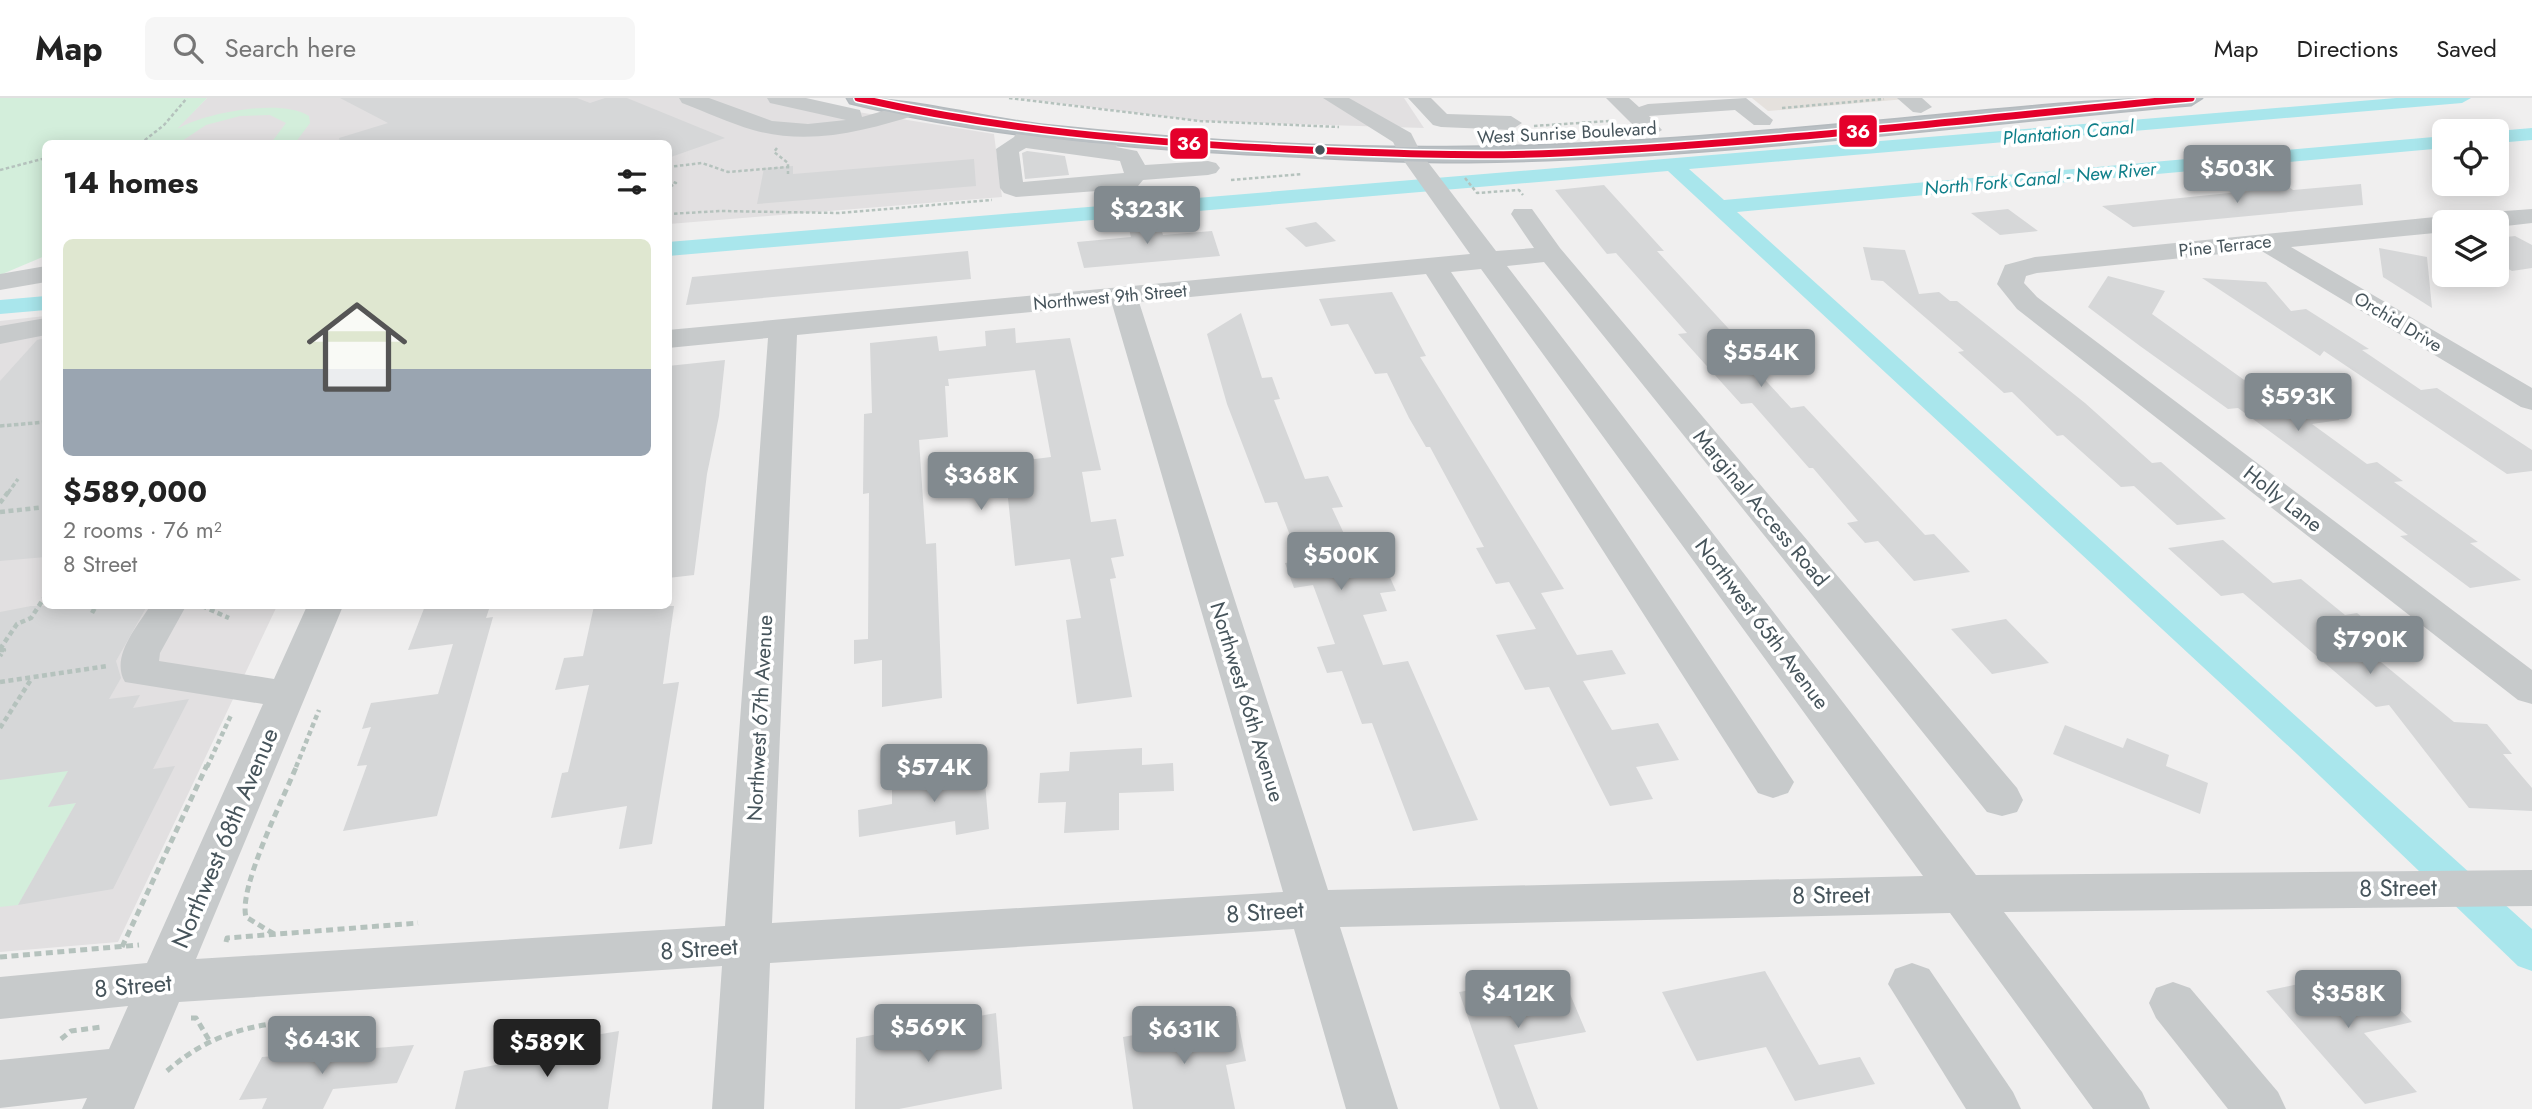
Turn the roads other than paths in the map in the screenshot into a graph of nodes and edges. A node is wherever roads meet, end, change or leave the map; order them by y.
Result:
1 (690, 98) edge
2 (778, 98) edge
3 (858, 98) edge
4 (949, 98) edge
5 (1334, 98) edge
6 (1419, 98) edge
7 (1505, 98) edge
8 (1617, 98) edge
9 (2019, 98) edge
10 (2191, 98) edge
11 (1737, 100) edge
12 (1914, 102) edge
13 (911, 109) junction
14 (1762, 109) edge
15 (876, 120) junction
16 (1649, 120) junction
17 (1200, 129) junction
18 (1515, 130) junction
19 (1027, 135) junction
20 (1106, 145) junction
21 (1406, 146) junction
22 (1208, 168) dead end
23 (1136, 173) junction
24 (1523, 214) dead end
25 (2530, 217) edge
26 (2509, 219) edge
27 (2432, 225) edge
28 (2264, 242) junction
29 (1551, 254) junction
30 (1490, 261) junction
31 (1434, 266) junction
32 (42, 275) edge
33 (2010, 277) joint
34 (0, 282) edge
35 (1123, 295) junction
36 (783, 327) junction
37 (41, 331) edge
38 (0, 335) edge
39 (672, 339) edge
40 (2532, 401) edge
41 (166, 609) edge
42 (324, 609) edge
43 (2532, 690) edge
44 (284, 696) junction
45 (1773, 782) dead end
46 (2002, 800) dead end
47 (2532, 887) edge
48 (1963, 893) junction
49 (1310, 909) junction
50 (747, 946) junction
51 (172, 962) junction
52 (1912, 984) dead end
53 (0, 998) edge
54 (2174, 1003) dead end
55 (0, 1084) edge
56 (131, 1086) edge
57 (738, 1109) edge
58 (1372, 1109) edge
59 (1995, 1109) edge
60 (2124, 1109) edge
61 (2260, 1109) edge

1 - 15 street
2 - 15 street
3 - 13 highway, West Sunrise Boulevard
4 - 17 highway, West Sunrise Boulevard
5 - 21 street
6 - 18 street
7 - 18 street
8 - 16 street
9 - 12 highway, West Sunrise Boulevard
10 - 21 highway, West Sunrise Boulevard
11 - 14 street
11 - 16 street
12 - 14 highway, West Sunrise Boulevard
13 - 15 street
13 - 19 highway, West Sunrise Boulevard
14 - 16 highway, West Sunrise Boulevard
16 - 18 highway, West Sunrise Boulevard
17 - 19 highway
17 - 21 highway, West Sunrise Boulevard
18 - 21 highway, West Sunrise Boulevard
19 - 20 highway, West Sunrise Boulevard
19 - 23 street
20 - 21 highway, West Sunrise Boulevard
20 - 23 street
21 - 30 street, Northwest 65th Avenue
22 - 23 street
24 - 29 street, Marginal Access Road
25 - 26 street
27 - 28 street, Pine Terrace
28 - 33 street, Pine Terrace
28 - 40 street, Orchid Drive
29 - 30 street, Northwest 9th Street
29 - 46 street, Marginal Access Road
30 - 31 street, Northwest 9th Street
30 - 48 street, Northwest 65th Avenue
31 - 35 street, Northwest 9th Street
31 - 45 street
32 - 34 street
33 - 43 street, Holly Lane
35 - 36 street, Northwest 9th Street
35 - 49 street, Northwest 66th Avenue
36 - 39 street, Northwest 9th Street
36 - 50 street, Northwest 67th Avenue
37 - 38 lane
41 - 44 street
42 - 44 street, Northwest 68th Avenue
44 - 51 street, Northwest 68th Avenue
47 - 48 street, 8 Street
48 - 49 street, 8 Street
48 - 60 street, Northwest 65th Avenue
49 - 50 street, 8 Street
49 - 58 street, Northwest 66th Avenue
50 - 51 street, 8 Street
50 - 57 street, Northwest 67th Avenue
51 - 53 street, 8 Street
51 - 56 street, Northwest 68th Avenue
52 - 59 street
54 - 61 street
55 - 56 street

